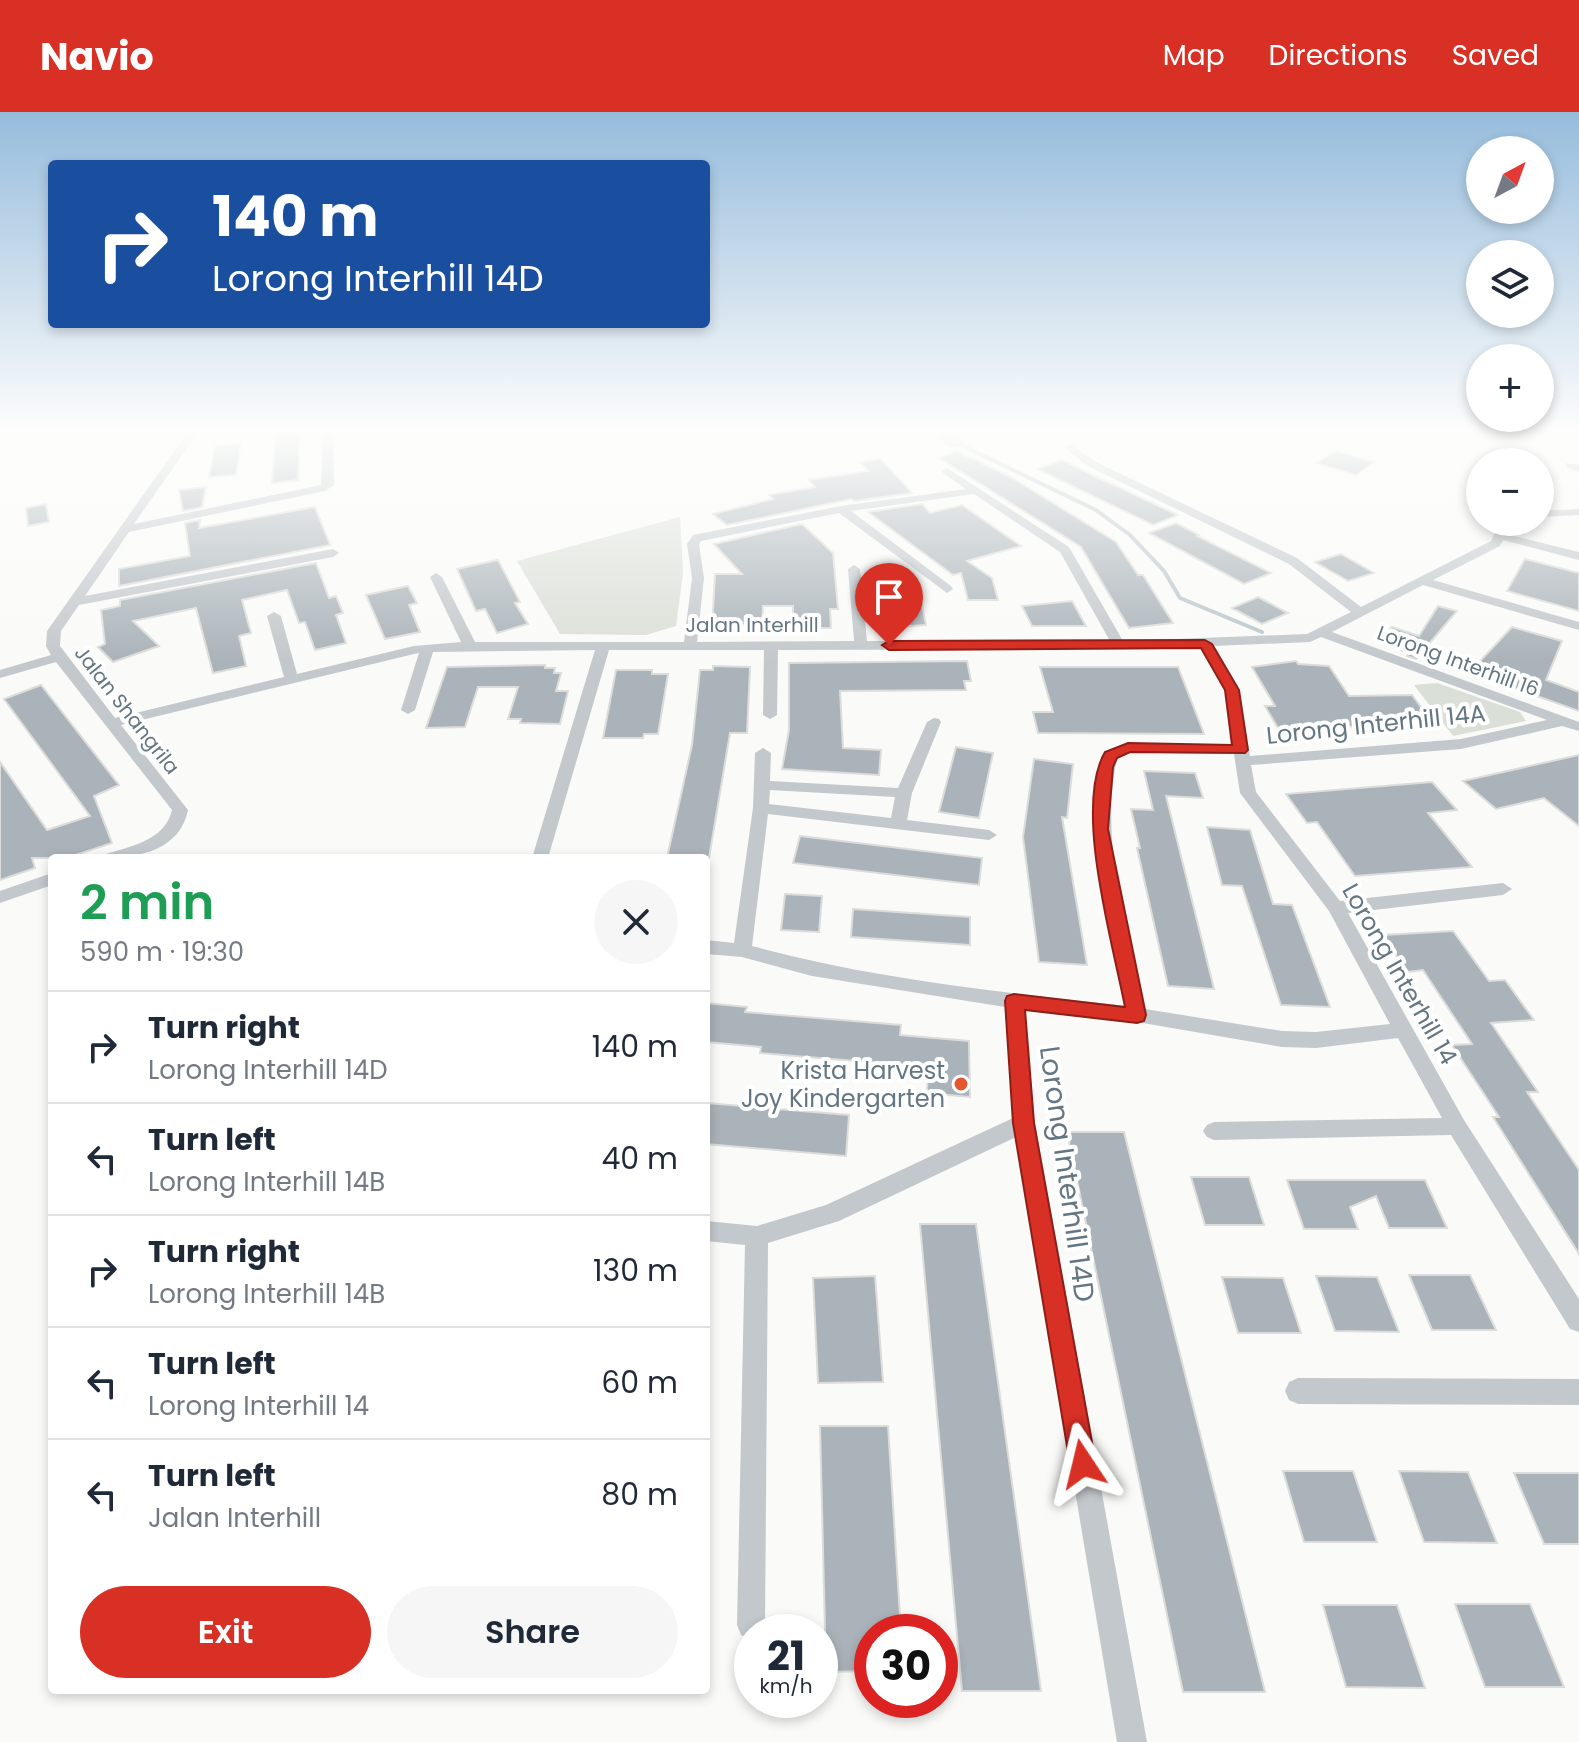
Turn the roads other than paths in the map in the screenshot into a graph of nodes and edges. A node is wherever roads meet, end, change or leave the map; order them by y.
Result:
1 (138, 509) edge
2 (224, 509) edge
3 (841, 509) joint
4 (1001, 509) edge
5 (1185, 509) edge
6 (1579, 512) edge
7 (1554, 513) edge
8 (123, 530) junction
9 (1500, 536) edge
10 (1523, 536) edge
11 (333, 553) dead end
12 (1579, 556) edge
13 (854, 569) dead end
14 (436, 577) dead end
15 (1421, 581) junction
16 (947, 589) dead end
17 (74, 602) junction
18 (1360, 612) junction
19 (274, 616) dead end
20 (1579, 626) edge
21 (1322, 633) junction
22 (1205, 644) junction
23 (771, 645) junction
24 (861, 645) junction
25 (1119, 645) junction
26 (470, 646) junction
27 (603, 646) junction
28 (690, 646) junction
29 (427, 649) junction
30 (59, 657) junction
31 (0, 674) edge
32 (292, 680) junction
33 (408, 710) dead end
34 (770, 715) dead end
35 (1563, 721) junction
36 (934, 722) dead end
37 (113, 723) junction
38 (1579, 727) edge
39 (763, 753) dead end
40 (1241, 755) junction
41 (762, 785) junction
42 (904, 793) junction
43 (761, 808) junction
44 (898, 822) junction
45 (989, 835) dead end
46 (123, 854) edge
47 (541, 854) edge
48 (48, 880) edge
49 (1503, 889) dead end
50 (0, 897) edge
51 (1336, 908) junction
52 (710, 947) edge
53 (742, 950) junction
54 (1014, 1001) junction
55 (1137, 1015) junction
56 (1403, 1030) junction
57 (1024, 1123) junction
58 (1457, 1126) junction
59 (1214, 1131) dead end
60 (710, 1231) edge
61 (757, 1236) junction
62 (1579, 1321) edge
63 (1298, 1391) dead end
64 (1579, 1392) edge
65 (751, 1614) edge
66 (1132, 1742) edge

1 - 8 street, Jalan Shangrila
2 - 8 street
3 - 16 street
3 - 28 street
4 - 25 street
5 - 18 street
6 - 7 street
8 - 17 street, Jalan Shangrila
9 - 15 street, Jalan Interhill
10 - 12 street
11 - 17 street
13 - 24 street
14 - 26 street
15 - 18 street, Jalan Interhill
15 - 20 street
17 - 30 street, Jalan Shangrila
18 - 21 street, Jalan Interhill
19 - 32 street
21 - 22 street, Jalan Interhill
21 - 35 street, Lorong Interhill 16
22 - 25 street, Jalan Interhill
22 - 40 street, Lorong Interhill 14
23 - 24 street, Jalan Interhill
23 - 28 street, Jalan Interhill
23 - 34 street
24 - 25 street, Jalan Interhill
26 - 27 street, Jalan Interhill
26 - 29 street, Jalan Interhill
27 - 28 street, Jalan Interhill
27 - 47 street
29 - 32 street, Jalan Interhill
29 - 33 street
30 - 31 street
30 - 37 street, Jalan Shangrila
32 - 37 street, Jalan Interhill
35 - 38 street, Lorong Interhill 16
35 - 40 street, Lorong Interhill 14A
36 - 42 street
37 - 46 street, Jalan Shangrila
39 - 41 street
40 - 51 street, Lorong Interhill 14
40 - 55 street, Lorong Interhill 14A
41 - 42 street
41 - 43 street
42 - 44 street
43 - 44 street
43 - 53 street
44 - 45 street
48 - 50 street
49 - 51 street
51 - 56 street, Lorong Interhill 14
52 - 53 street
53 - 54 street
54 - 55 street
54 - 57 street, Lorong Interhill 14D
55 - 56 street
56 - 58 street, Lorong Interhill 14
57 - 61 street
57 - 66 street, Lorong Interhill 14D
58 - 59 street
58 - 62 street, Lorong Interhill 14
60 - 61 street
61 - 65 street
63 - 64 street

